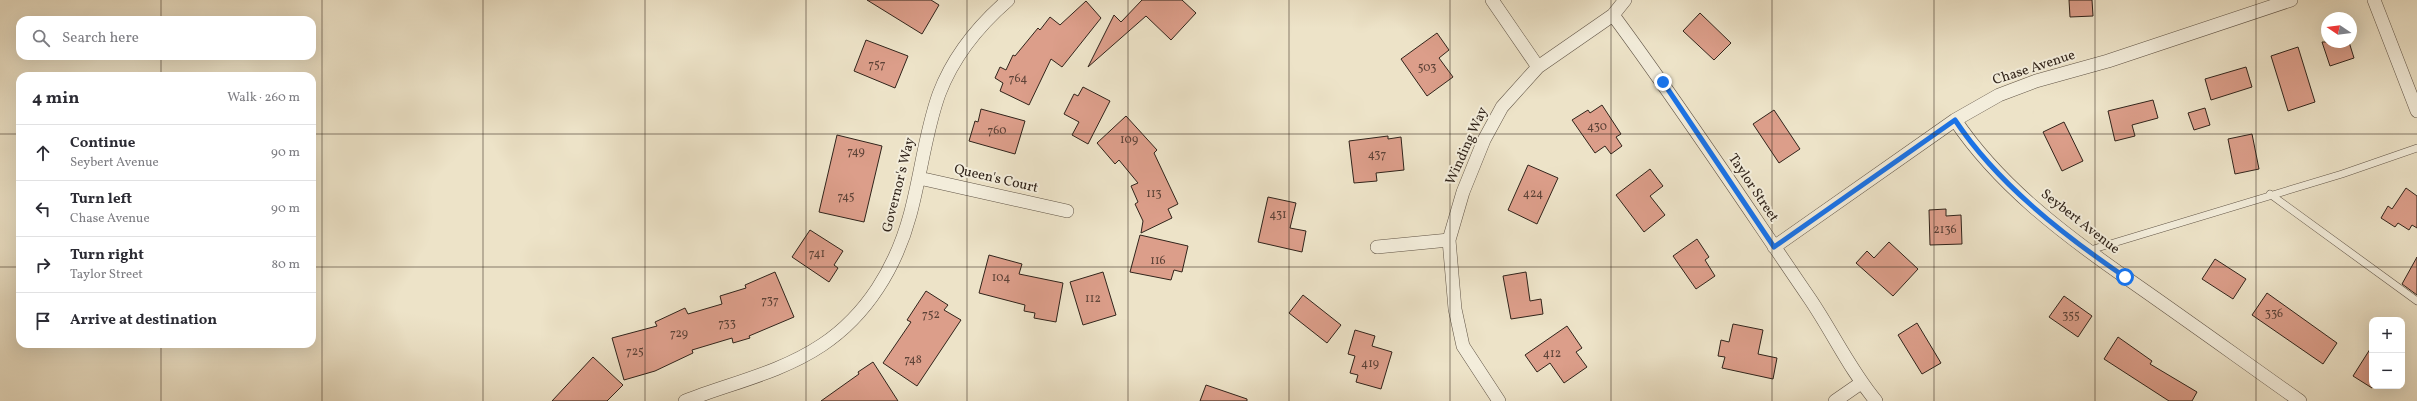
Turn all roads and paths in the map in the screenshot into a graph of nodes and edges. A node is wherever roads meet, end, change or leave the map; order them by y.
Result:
1 (1008, 0) edge
2 (1492, 0) edge
3 (1625, 0) edge
4 (2291, 0) edge
5 (2374, 0) edge
6 (1613, 15) junction
7 (1538, 67) junction
8 (2417, 111) edge
9 (1955, 120) junction
10 (2417, 148) edge
11 (918, 178) junction
12 (2270, 194) junction
13 (1067, 212) dead end
14 (1450, 240) junction
15 (1377, 247) dead end
16 (1774, 247) junction
17 (2087, 251) junction
18 (2417, 301) edge
19 (1861, 382) junction
20 (685, 401) edge
21 (1499, 401) edge
22 (1835, 401) edge
23 (1876, 401) edge
24 (2300, 401) edge

1 - 11 street, Governor's Way
2 - 7 street
3 - 6 street, Winding Way
4 - 9 street, Chase Avenue
5 - 8 street
6 - 7 street, Winding Way
6 - 16 street, Taylor Street
7 - 14 street, Winding Way
9 - 16 street, Chase Avenue
9 - 17 street, Seybert Avenue
10 - 12 lane
11 - 13 street, Queen's Court
11 - 20 street, Governor's Way
12 - 17 lane
12 - 18 lane
14 - 15 street
14 - 21 street, Winding Way
16 - 19 street, Taylor Street
17 - 24 street, Seybert Avenue
19 - 22 street
19 - 23 street, Taylor Street

